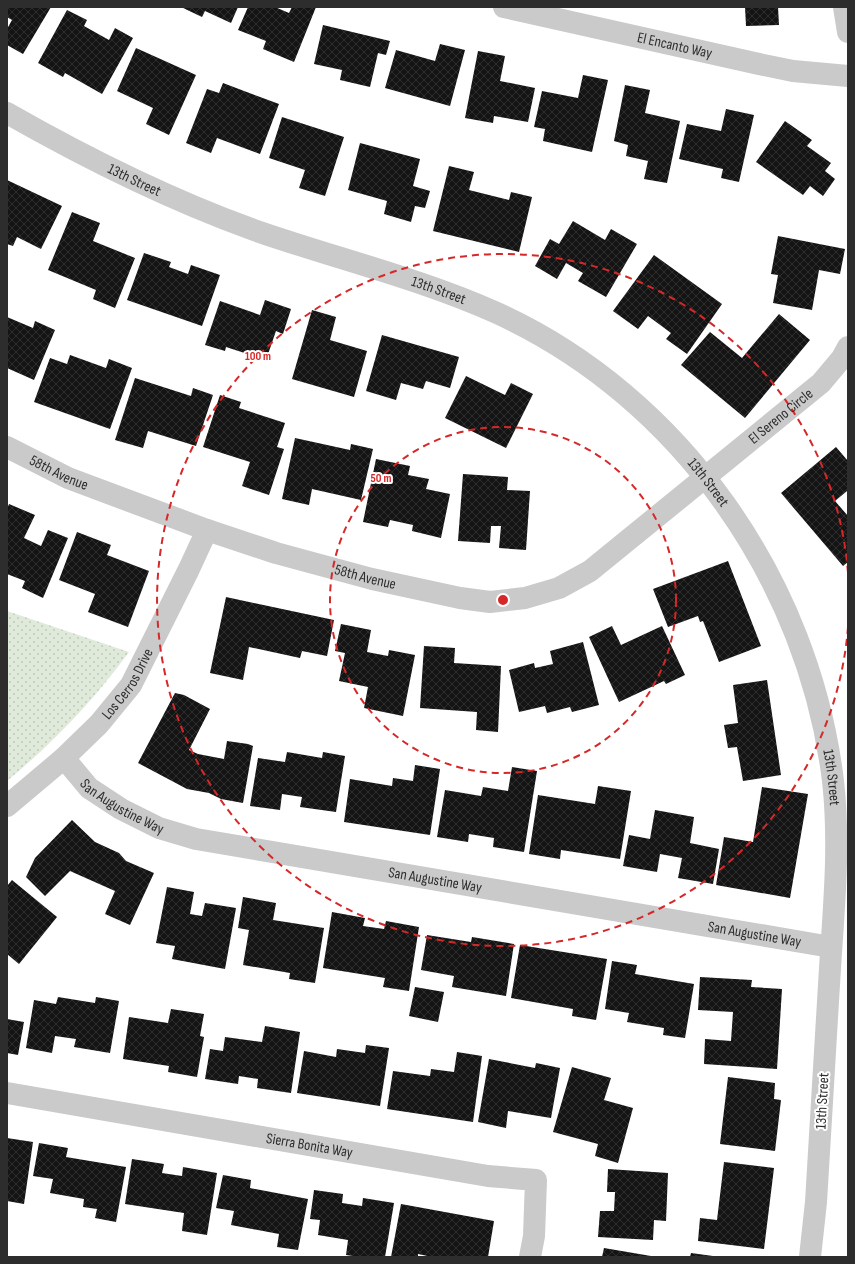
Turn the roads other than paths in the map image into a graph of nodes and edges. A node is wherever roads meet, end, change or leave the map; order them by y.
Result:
1 (504, 7) edge
2 (844, 7) edge
3 (848, 32) edge
4 (848, 76) edge
5 (7, 113) edge
6 (848, 347) edge
7 (7, 447) edge
8 (706, 478) junction
9 (207, 530) junction
10 (64, 758) junction
11 (7, 806) edge
12 (832, 947) junction
13 (7, 1093) edge
14 (530, 1257) edge
15 (810, 1257) edge

1 - 4 street, El Encanto Way
2 - 3 street
5 - 8 street, 13th Street
6 - 8 street, El Sereno Circle
7 - 9 street, 58th Avenue
8 - 9 street, 58th Avenue
8 - 12 street, 13th Street
9 - 10 street, Los Cerros Drive
10 - 11 street, Los Cerros Drive
10 - 12 street, San Augustine Way
12 - 15 street, 13th Street
13 - 14 street, Sierra Bonita Way

